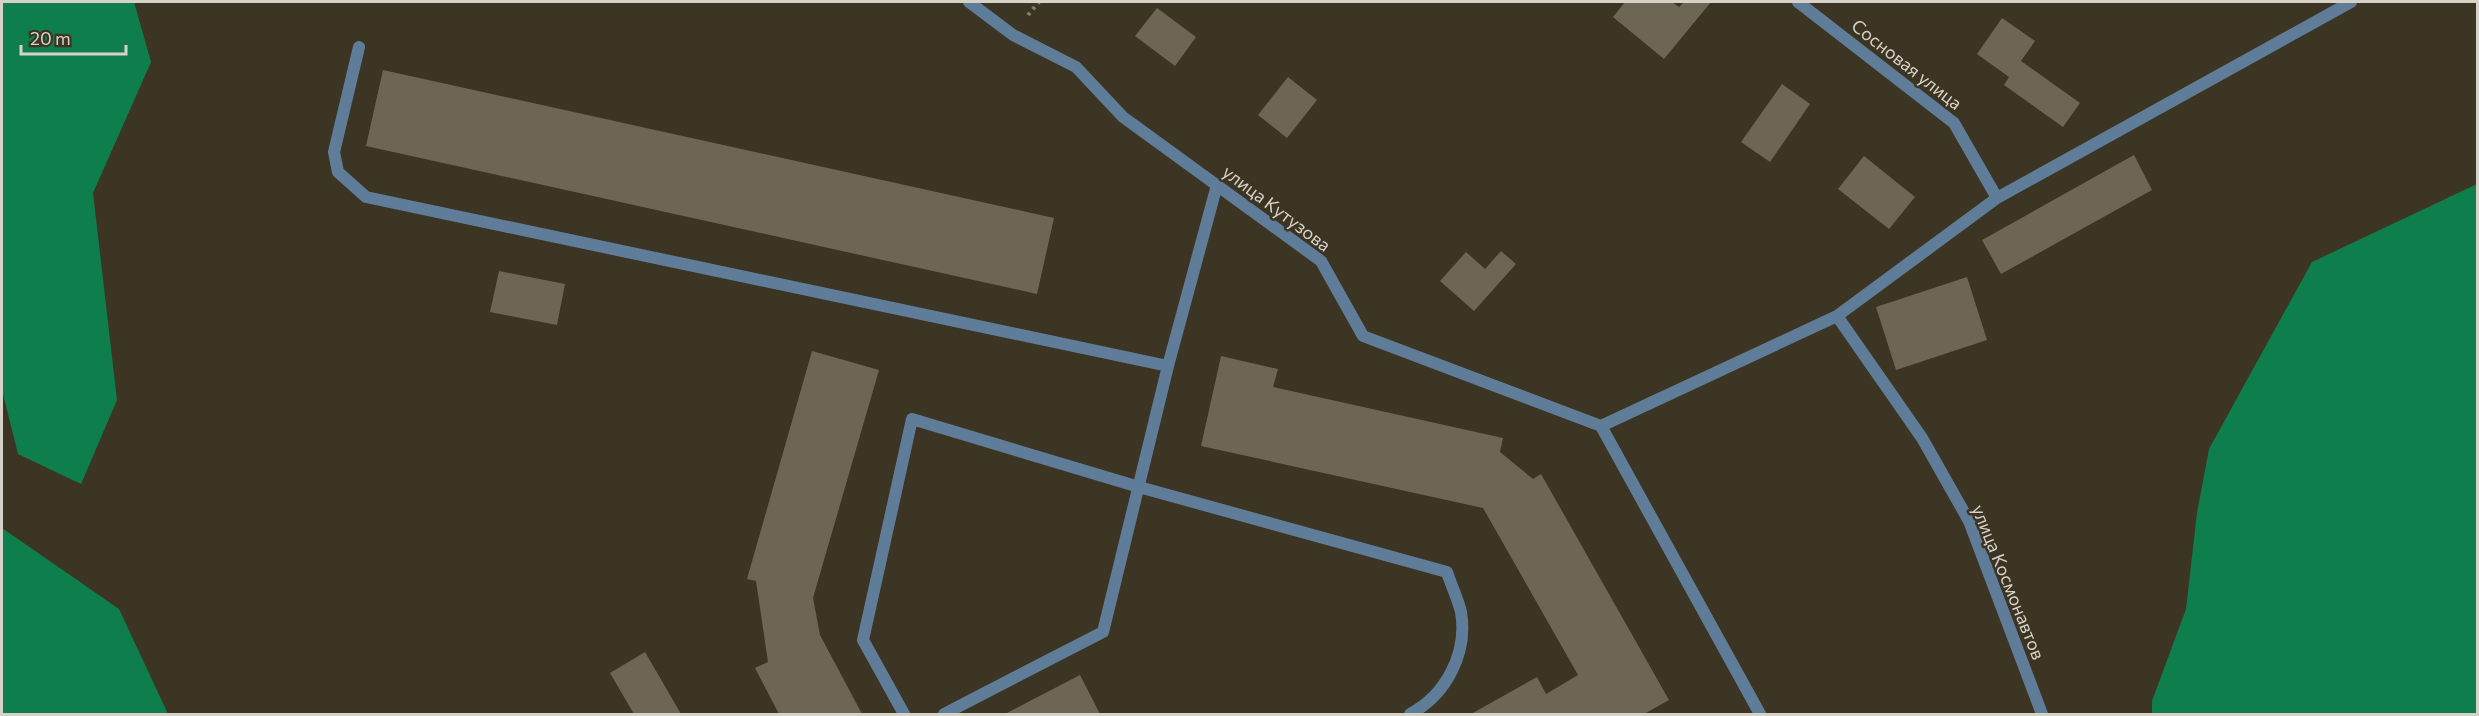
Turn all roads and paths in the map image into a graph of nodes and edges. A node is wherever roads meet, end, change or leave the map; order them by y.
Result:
1 (969, 2) edge
2 (1798, 2) edge
3 (2351, 2) edge
4 (359, 47) dead end
5 (1217, 185) junction
6 (1997, 198) junction
7 (1837, 316) junction
8 (1168, 366) junction
9 (1601, 426) junction
10 (1139, 487) junction
11 (904, 714) edge
12 (944, 714) edge
13 (1410, 714) edge
14 (1760, 714) edge
15 (2042, 714) edge

1 - 5 street, улица Кутузова
2 - 6 street, Сосновая улица
3 - 6 street
4 - 8 street
5 - 8 street
5 - 9 street, улица Кутузова
6 - 7 street
7 - 9 street
7 - 15 street, улица Космонавтов
8 - 10 street
9 - 14 street
10 - 11 street
10 - 12 street
10 - 13 street

